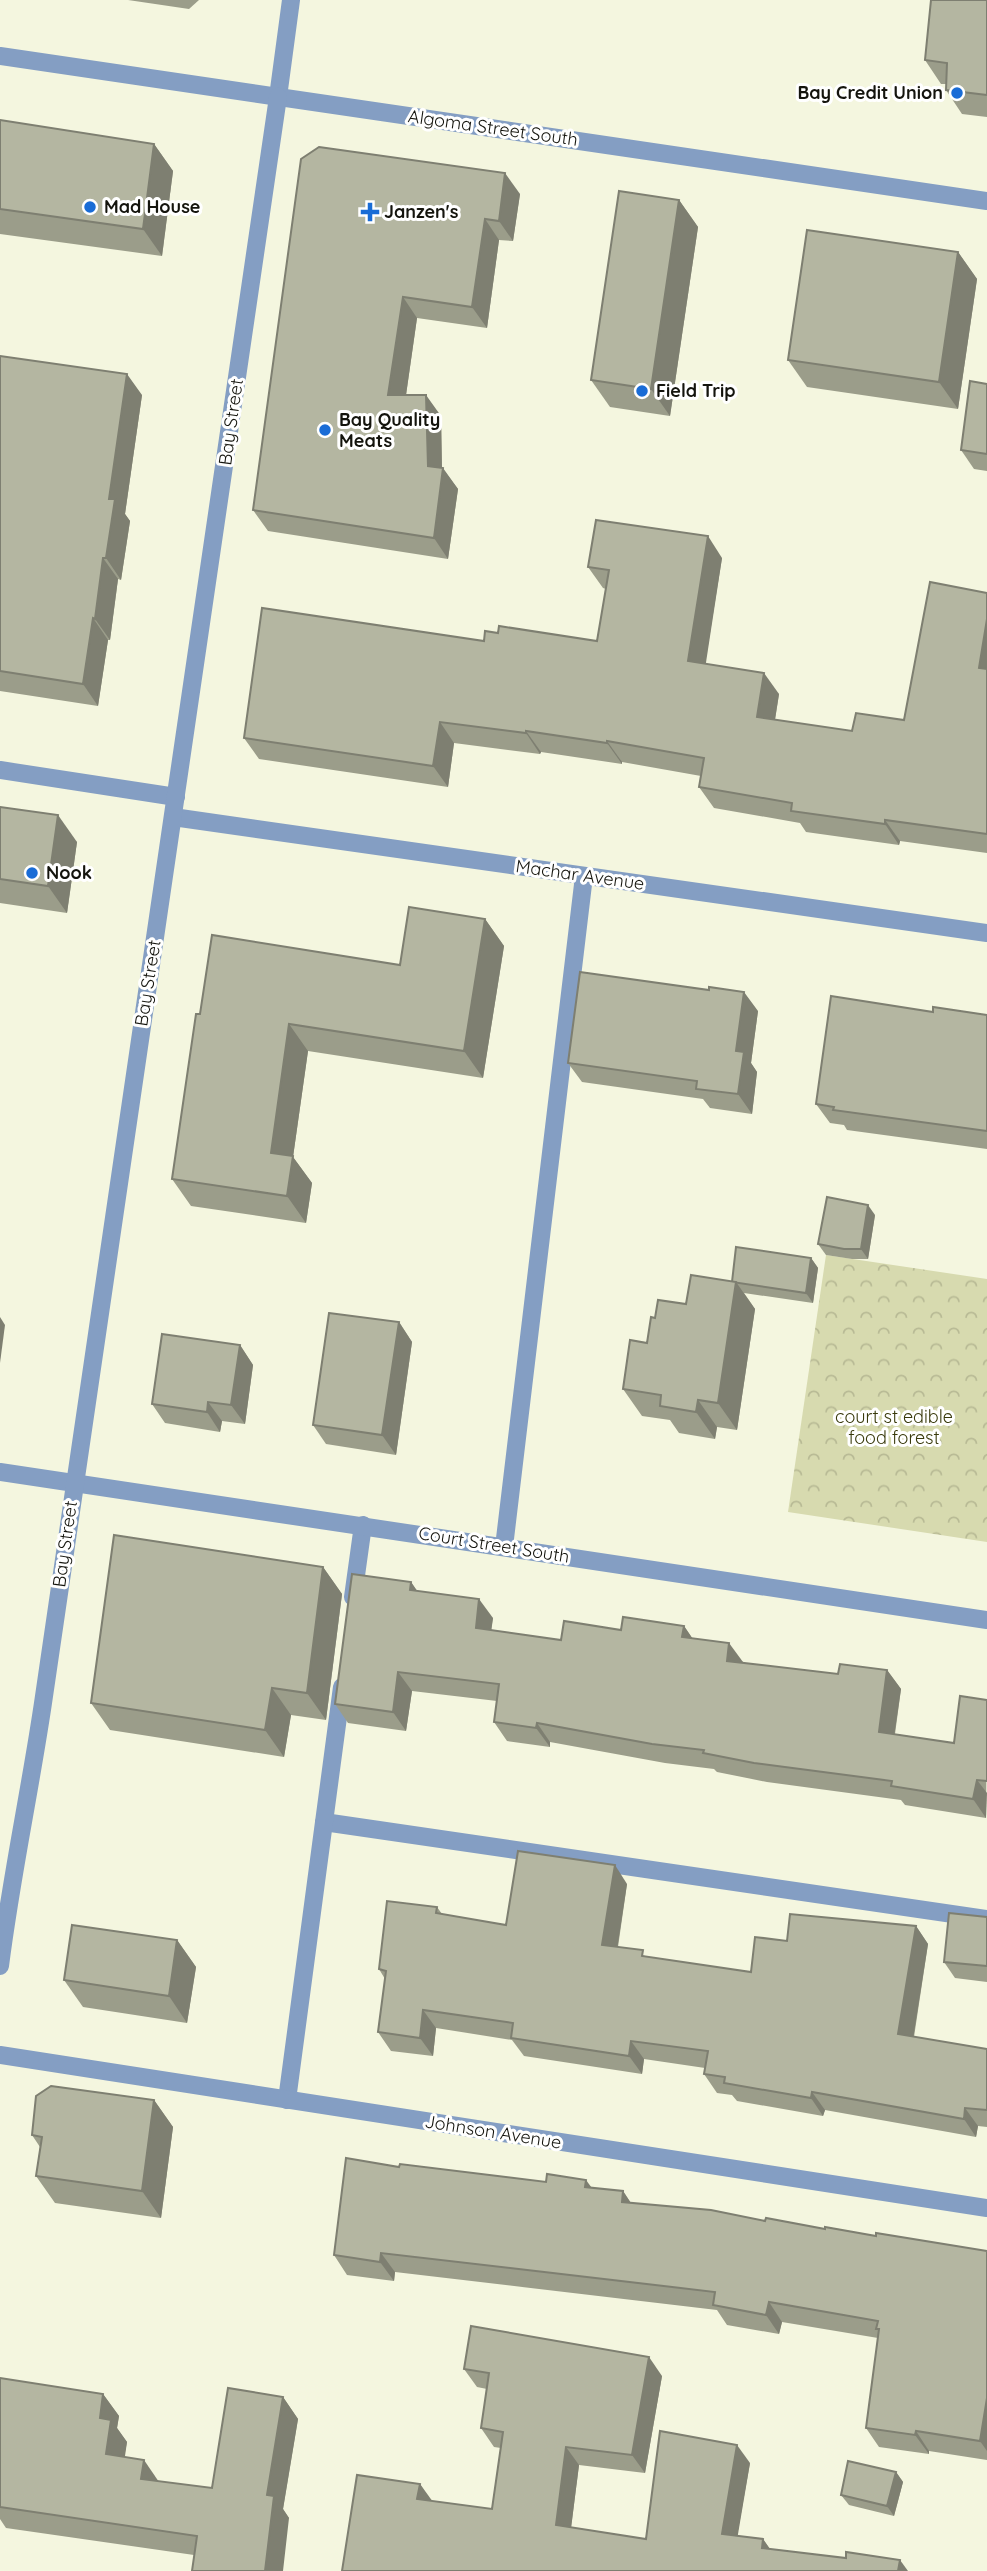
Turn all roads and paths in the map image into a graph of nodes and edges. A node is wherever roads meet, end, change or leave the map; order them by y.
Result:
1 (291, 0) edge
2 (0, 56) edge
3 (278, 97) junction
4 (987, 201) edge
5 (0, 770) edge
6 (176, 797) junction
7 (173, 817) junction
8 (584, 876) junction
9 (987, 933) edge
10 (0, 1472) edge
11 (73, 1481) junction
12 (363, 1525) junction
13 (504, 1547) junction
14 (351, 1620) edge
15 (987, 1620) edge
16 (343, 1674) edge
17 (324, 1822) junction
18 (987, 1919) edge
19 (2, 1931) edge
20 (0, 1966) edge
21 (0, 2055) edge
22 (287, 2100) junction
23 (987, 2208) edge

1 - 3 street, Bay Street
2 - 3 street, Algoma Street South
3 - 4 street, Algoma Street South
3 - 6 street, Bay Street
5 - 6 street
6 - 7 street, Bay Street
7 - 8 street, Machar Avenue
7 - 11 street, Bay Street
8 - 9 street, Machar Avenue
8 - 13 street
10 - 11 street, Court Street South
11 - 12 street, Court Street South
11 - 19 street, Bay Street
12 - 13 street, Court Street South
12 - 14 street
13 - 15 street, Court Street South
16 - 17 street
17 - 18 street
17 - 22 street
19 - 20 street, Bay Street
21 - 22 street, Johnson Avenue
22 - 23 street, Johnson Avenue

